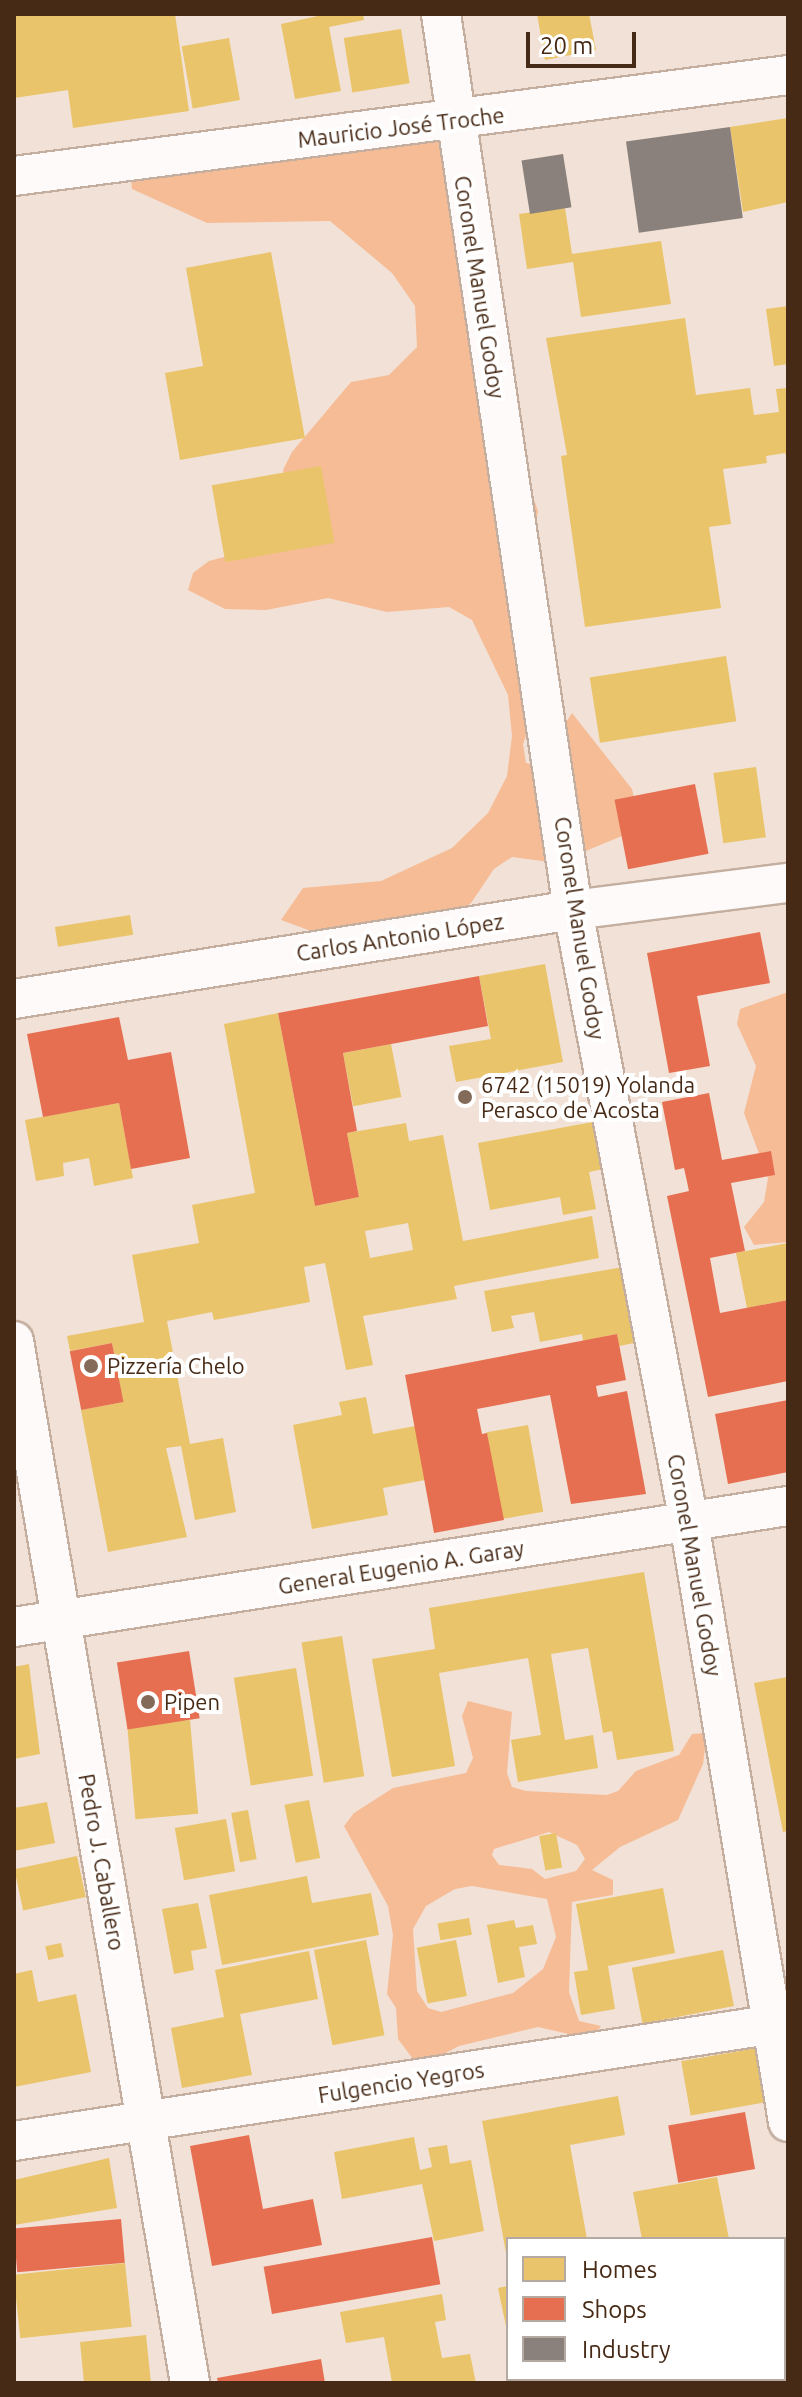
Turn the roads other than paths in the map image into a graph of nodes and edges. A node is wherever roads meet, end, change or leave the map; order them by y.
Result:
1 (441, 14) edge
2 (788, 75) edge
3 (459, 120) junction
4 (14, 176) edge
5 (788, 883) edge
6 (573, 910) junction
7 (14, 999) edge
8 (14, 1341) edge
9 (788, 1506) edge
10 (689, 1522) junction
11 (61, 1620) junction
12 (14, 1627) edge
13 (780, 2024) edge
14 (146, 2121) junction
15 (788, 2122) edge
16 (14, 2141) edge
17 (190, 2383) edge

1 - 3 street, Coronel Manuel Godoy
2 - 3 street, Mauricio José Troche
3 - 4 street, Mauricio José Troche
3 - 6 street, Coronel Manuel Godoy
5 - 6 street, Carlos Antonio López
6 - 7 street, Carlos Antonio López
6 - 10 street, Coronel Manuel Godoy
8 - 11 street, Pedro J. Caballero
9 - 10 street, General Eugenio A. Garay
10 - 11 street, General Eugenio A. Garay
10 - 13 street, Coronel Manuel Godoy
11 - 12 street, General Eugenio A. Garay
11 - 14 street, Pedro J. Caballero
13 - 14 street, Fulgencio Yegros
13 - 15 street, Coronel Manuel Godoy
14 - 16 street, Fulgencio Yegros
14 - 17 street, Pedro J. Caballero

